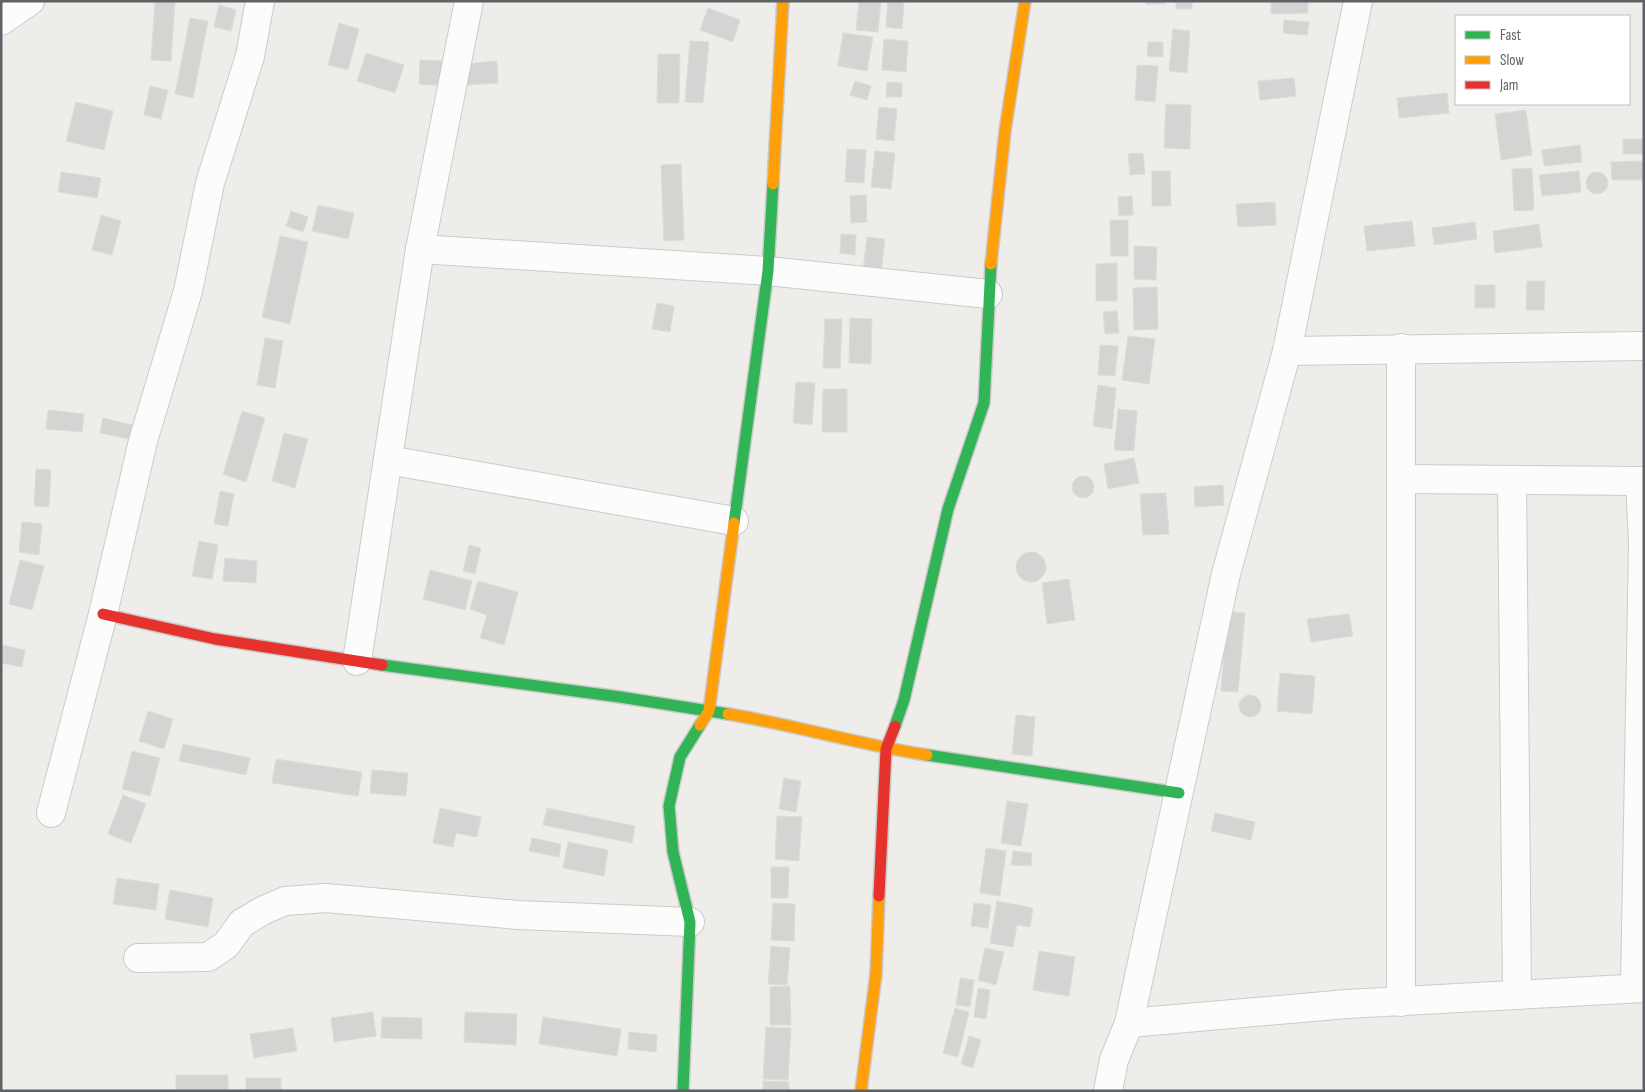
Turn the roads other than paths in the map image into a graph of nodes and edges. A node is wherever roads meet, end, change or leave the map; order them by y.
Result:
1 (30, 1) edge
2 (260, 1) edge
3 (469, 1) edge
4 (783, 1) edge
5 (1025, 1) edge
6 (1358, 1) edge
7 (1, 21) edge
8 (420, 249) junction
9 (768, 271) junction
10 (988, 294) junction
11 (1644, 346) edge
12 (1401, 348) junction
13 (1286, 351) junction
14 (388, 460) junction
15 (1402, 479) junction
16 (1512, 480) junction
17 (1642, 481) edge
18 (734, 521) junction
19 (103, 614) junction
20 (357, 661) junction
21 (709, 711) junction
22 (886, 750) junction
23 (1179, 793) junction
24 (51, 813) dead end
25 (690, 922) junction
26 (138, 958) dead end
27 (1640, 988) edge
28 (1517, 995) junction
29 (1401, 1002) junction
30 (1129, 1023) junction
31 (683, 1091) edge
32 (861, 1091) edge
33 (1108, 1091) edge

1 - 7 street
2 - 19 street
3 - 8 street
4 - 9 street
5 - 10 street
6 - 13 street
8 - 9 street
8 - 14 street
9 - 10 street
9 - 18 street
10 - 22 street
11 - 12 street
12 - 13 street
12 - 15 street
13 - 23 street
14 - 18 street
14 - 20 street
15 - 16 street
15 - 29 street
16 - 17 street
16 - 28 street
17 - 27 street
18 - 21 street
19 - 20 street
19 - 24 street
20 - 21 street
21 - 22 street
21 - 25 street
22 - 23 street
22 - 32 street
23 - 30 street
25 - 26 street
25 - 31 street
27 - 28 street
28 - 29 street
29 - 30 street
30 - 33 street

